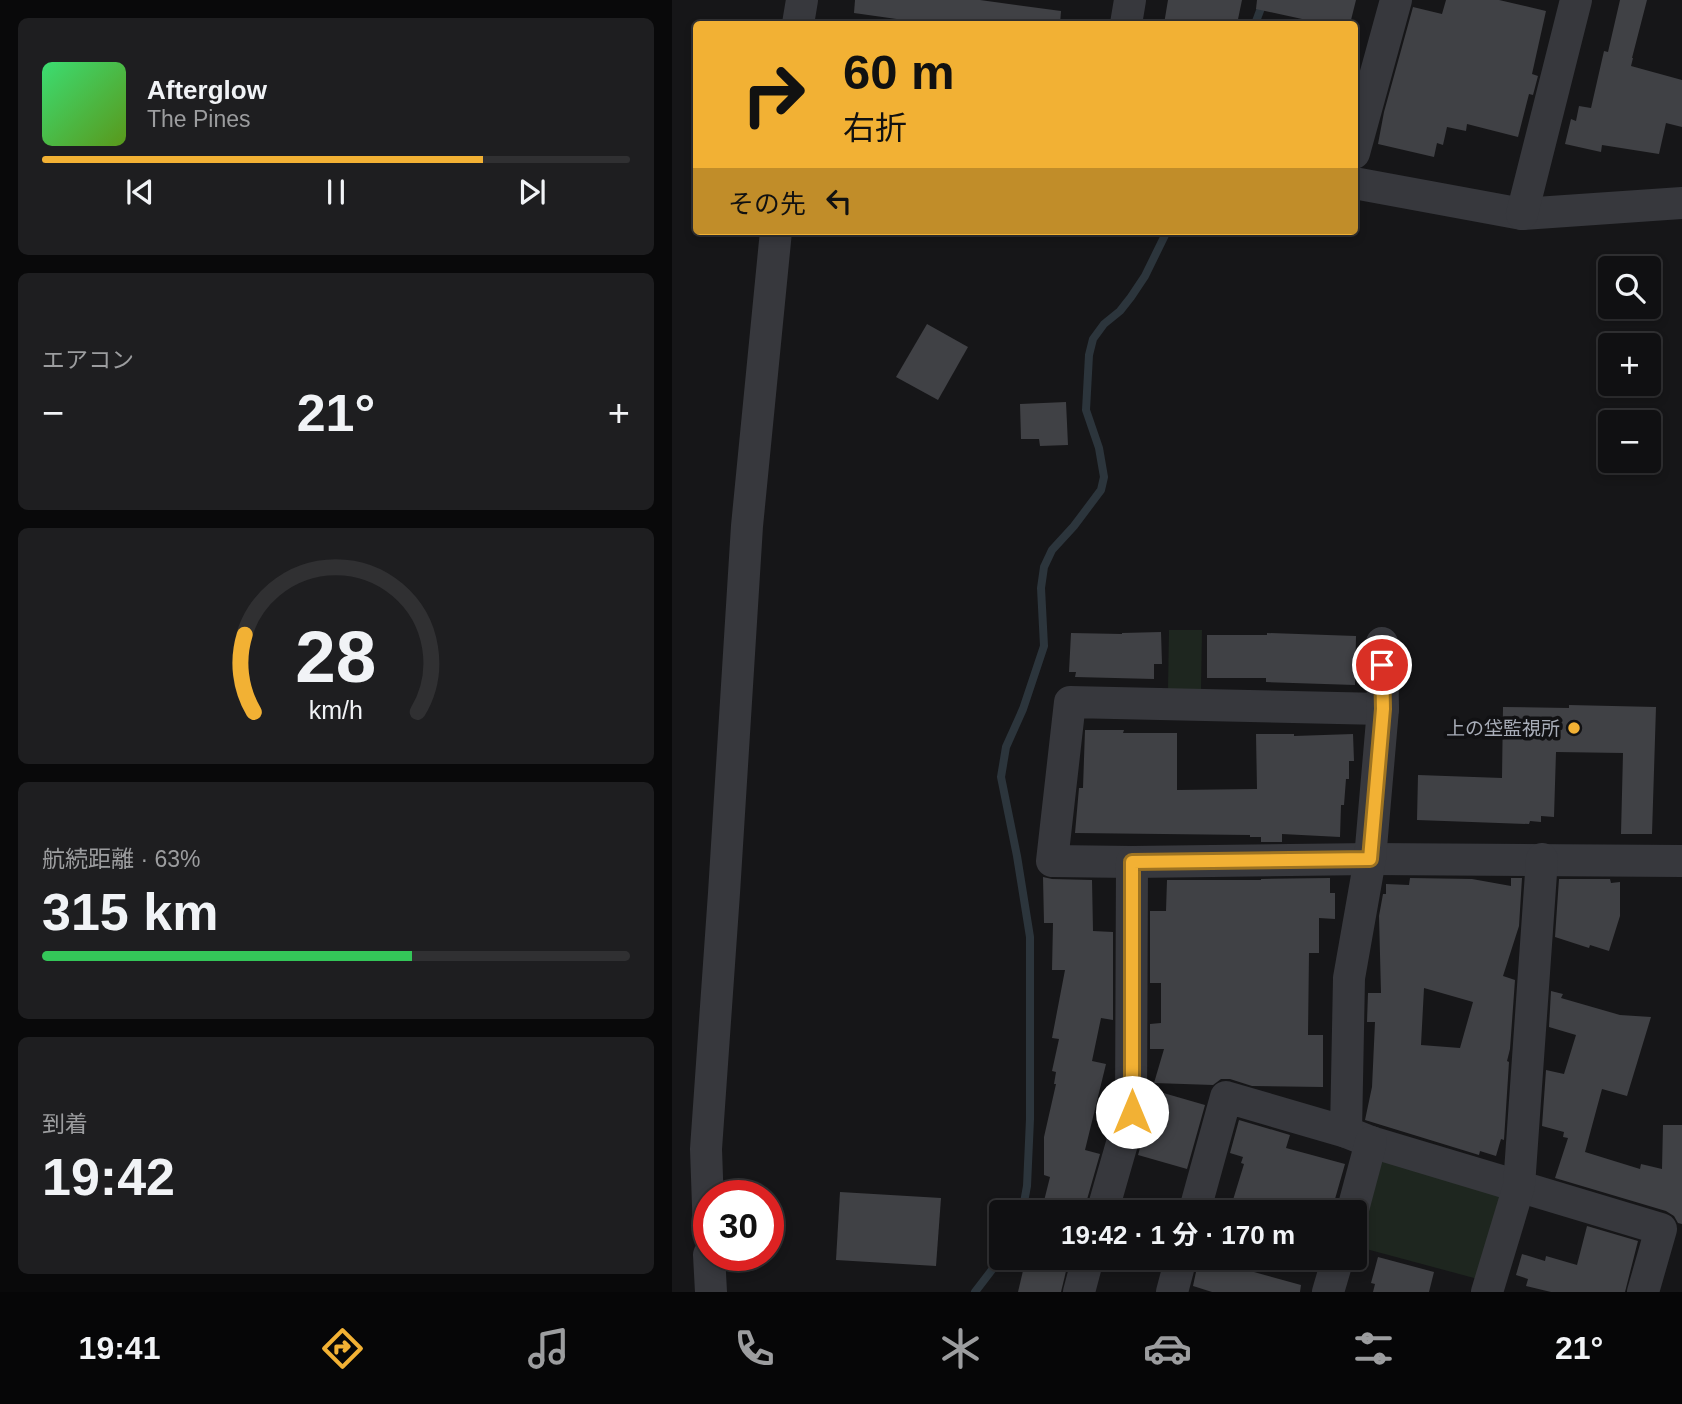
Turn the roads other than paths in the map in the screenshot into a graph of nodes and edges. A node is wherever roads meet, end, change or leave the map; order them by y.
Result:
1 (802, 0) edge
2 (1130, 0) edge
3 (1396, 0) edge
4 (1576, 0) edge
5 (799, 21) edge
6 (1126, 21) edge
7 (1358, 138) edge
8 (1358, 184) edge
9 (1682, 202) edge
10 (1522, 214) junction
11 (776, 235) edge
12 (1382, 643) dead end
13 (1383, 709) junction
14 (1370, 859) junction
15 (1542, 859) junction
16 (1682, 861) edge
17 (1132, 862) junction
18 (1358, 1137) junction
19 (707, 1180) edge
20 (1519, 1186) junction
21 (1106, 1200) edge
22 (1198, 1200) edge
23 (1353, 1200) edge
24 (1085, 1270) edge
25 (1178, 1270) edge
26 (1334, 1270) edge
27 (709, 1271) edge
28 (710, 1292) edge
29 (1079, 1292) edge
30 (1172, 1292) edge
31 (1328, 1292) edge
32 (1487, 1292) edge
33 (1643, 1292) edge

1 - 5 street
2 - 6 street
3 - 7 street
4 - 10 street
8 - 10 street
9 - 10 street
11 - 19 street
12 - 13 street
13 - 14 street
13 - 17 street
14 - 15 street
14 - 17 street
14 - 18 street
15 - 16 street
15 - 20 street
17 - 21 street
18 - 20 street
18 - 22 street
18 - 23 street
20 - 32 street
20 - 33 street
24 - 29 street
25 - 30 street
26 - 31 street
27 - 28 street

